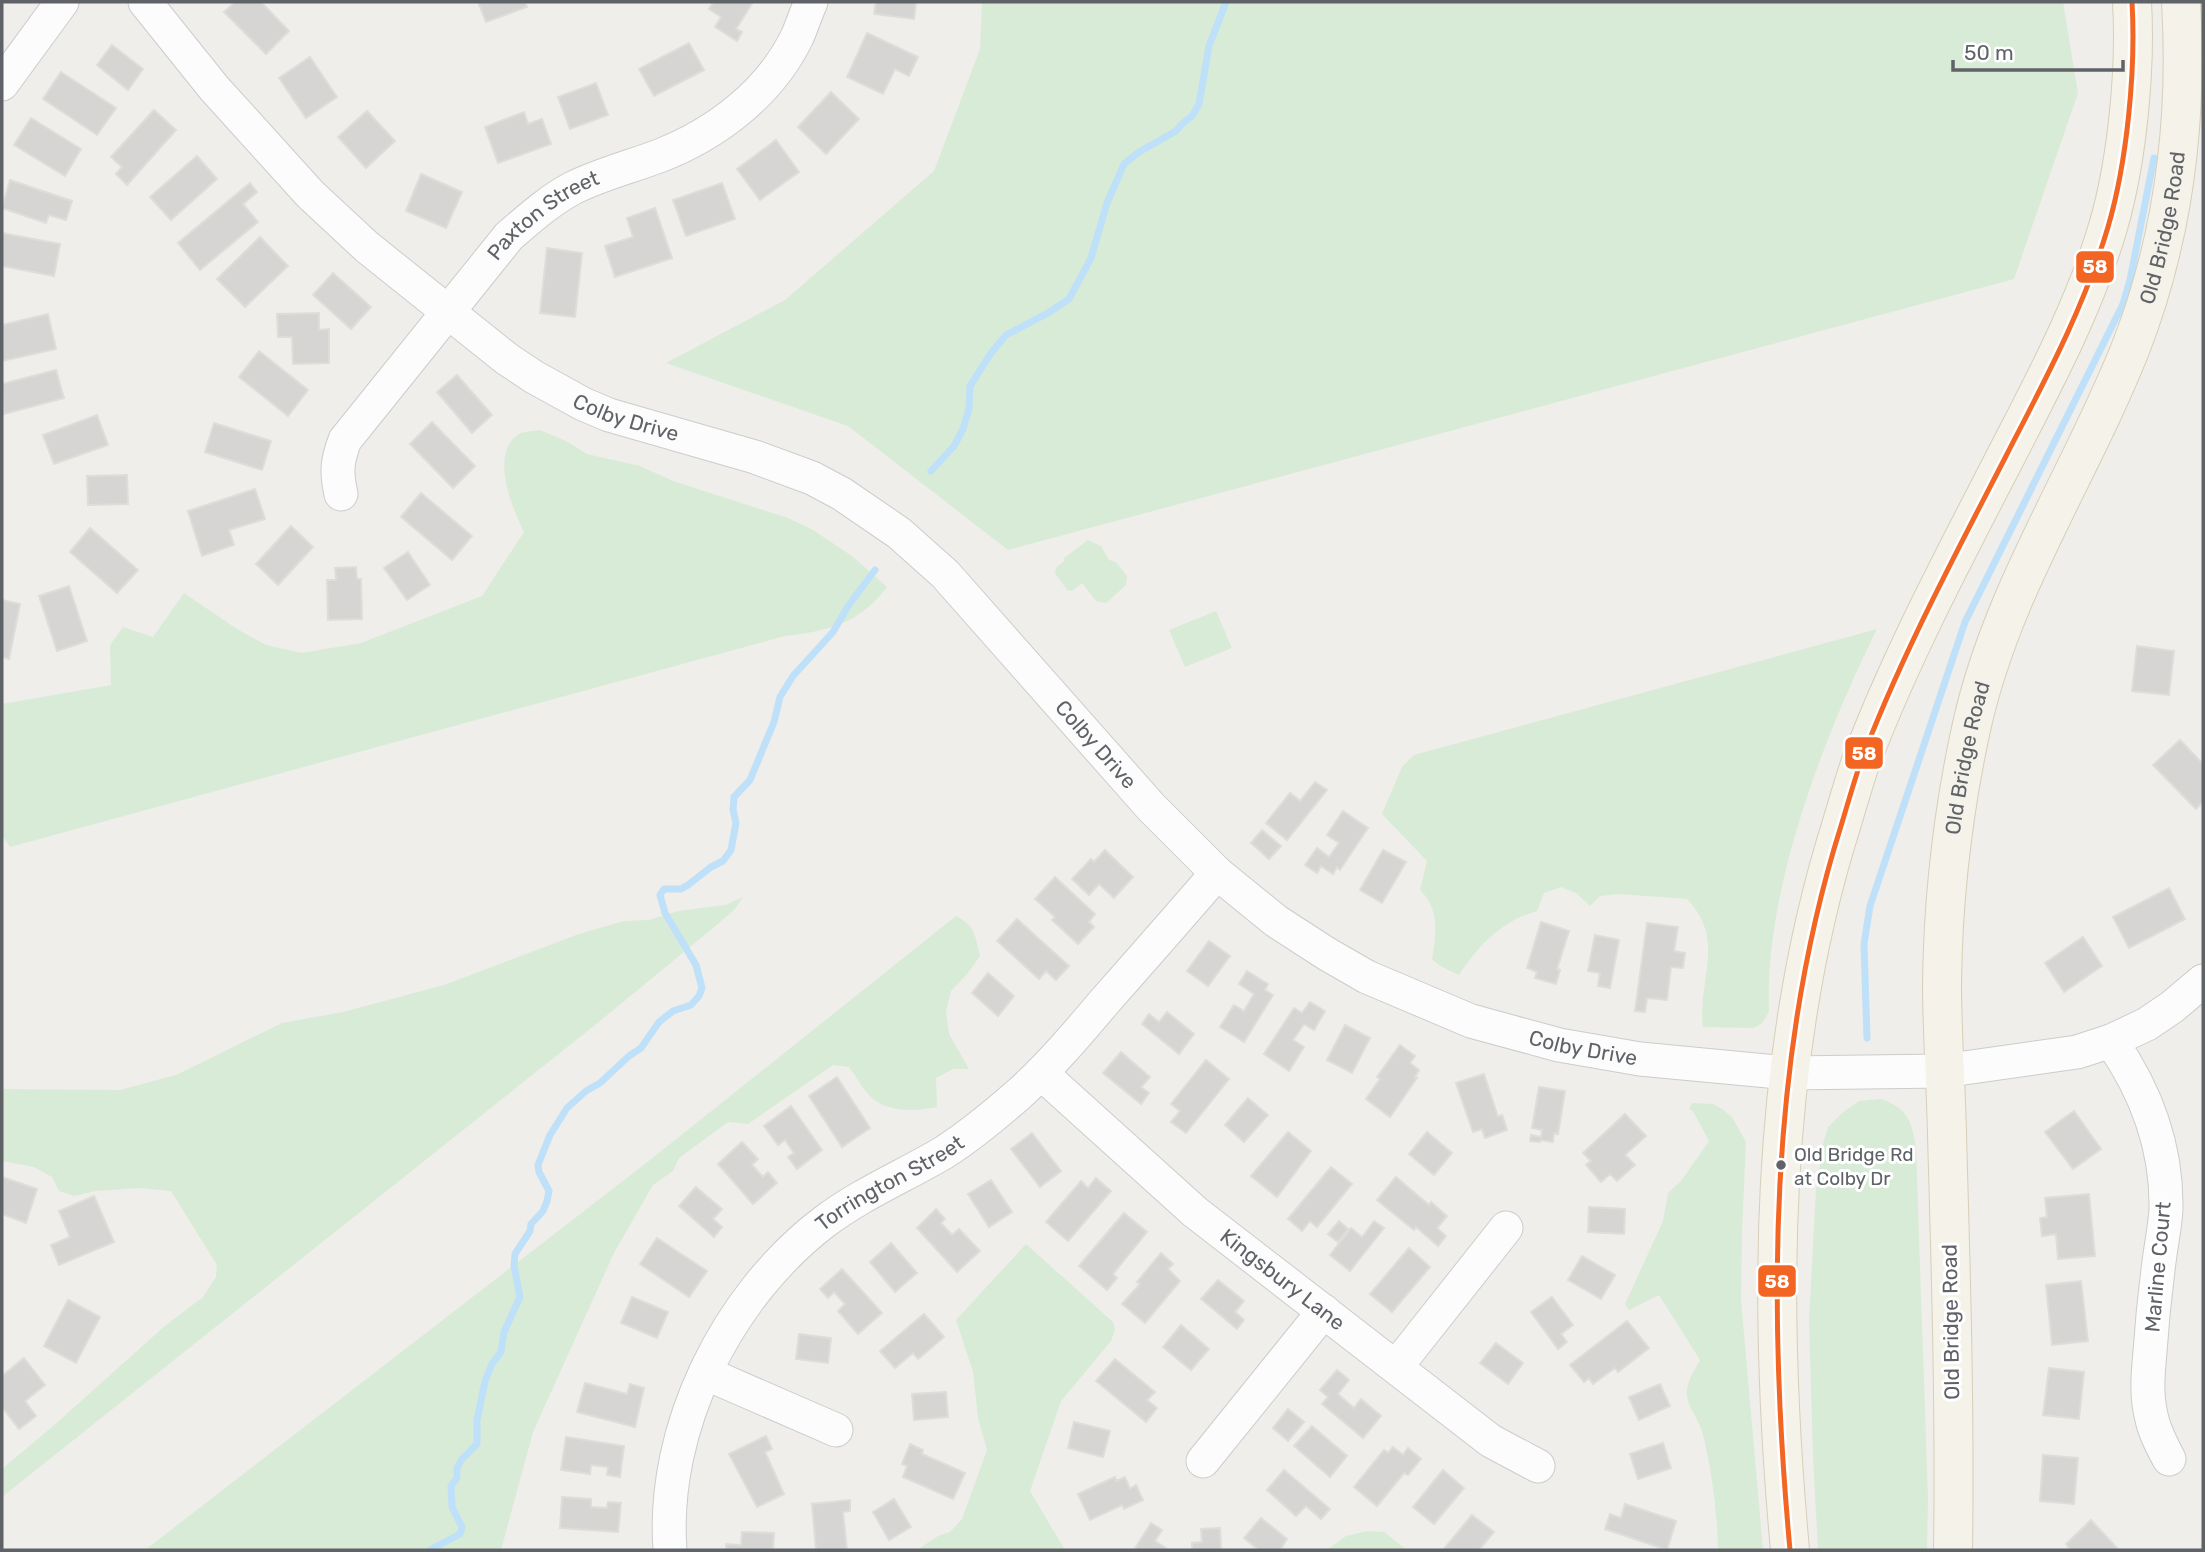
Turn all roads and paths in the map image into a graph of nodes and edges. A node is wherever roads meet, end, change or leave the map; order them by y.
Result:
1 (62, 2) edge
2 (145, 2) edge
3 (811, 2) edge
4 (2132, 2) edge
5 (2180, 2) edge
6 (2, 84) edge
7 (448, 313) junction
8 (341, 494) dead end
9 (1217, 873) junction
10 (2203, 981) edge
11 (2111, 1041) junction
12 (1943, 1071) junction
13 (1041, 1073) junction
14 (1788, 1073) junction
15 (1506, 1228) dead end
16 (1324, 1311) junction
17 (1396, 1367) junction
18 (705, 1373) junction
19 (836, 1430) dead end
20 (2169, 1459) dead end
21 (1203, 1461) dead end
22 (1538, 1466) dead end
23 (670, 1550) edge
24 (1790, 1550) edge
25 (1953, 1550) edge

1 - 6 street
2 - 7 street, Colby Drive
3 - 7 street, Paxton Street
4 - 14 main road
5 - 12 main road, Old Bridge Road
7 - 8 street, Paxton Street
7 - 9 street, Colby Drive
9 - 13 street, Torrington Street
9 - 14 street, Colby Drive
10 - 11 street, Colby Drive
11 - 12 street, Colby Drive
11 - 20 street, Marline Court
12 - 14 street, Colby Drive
12 - 25 main road, Old Bridge Road
13 - 16 street, Kingsbury Lane
13 - 18 street, Torrington Street
14 - 24 main road
15 - 17 street
16 - 17 street, Kingsbury Lane
16 - 21 street
17 - 22 street, Kingsbury Lane
18 - 19 street
18 - 23 street, Torrington Street

